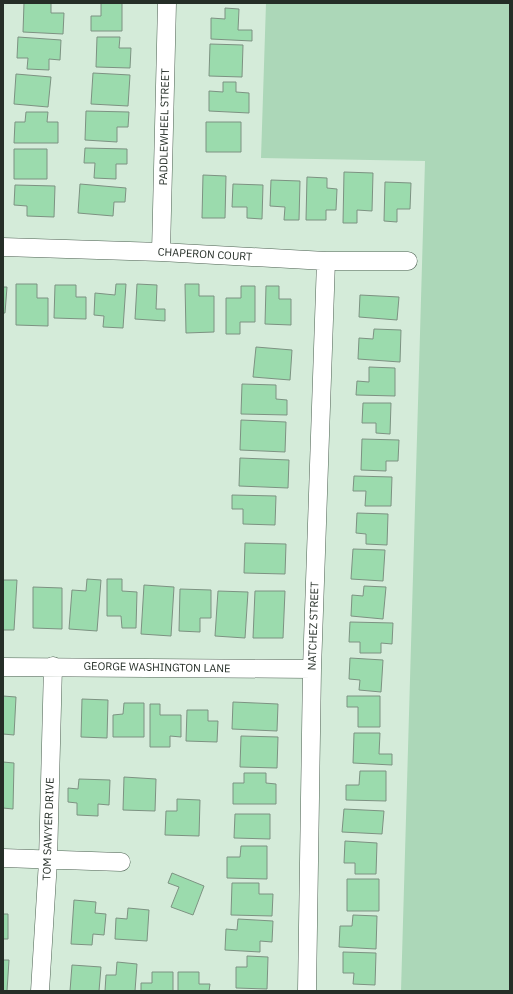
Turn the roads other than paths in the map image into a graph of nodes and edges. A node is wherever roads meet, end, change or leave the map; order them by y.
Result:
1 (167, 3) edge
2 (3, 247) edge
3 (161, 252) junction
4 (326, 261) junction
5 (408, 261) dead end
6 (53, 666) junction
7 (3, 667) edge
8 (312, 669) junction
9 (3, 858) edge
10 (48, 861) junction
11 (120, 862) dead end
12 (40, 991) edge
13 (307, 991) edge

1 - 3 street, PADDLEWHEEL STREET
2 - 3 street, CHAPERON COURT
3 - 4 street, CHAPERON COURT
4 - 5 street, CHAPERON COURT
4 - 8 street, NATCHEZ STREET
6 - 7 street, GEORGE WASHINGTON LANE
6 - 8 street, GEORGE WASHINGTON LANE
6 - 10 street, TOM SAWYER DRIVE
8 - 13 street, NATCHEZ STREET
9 - 10 street
10 - 11 street
10 - 12 street, TOM SAWYER DRIVE

